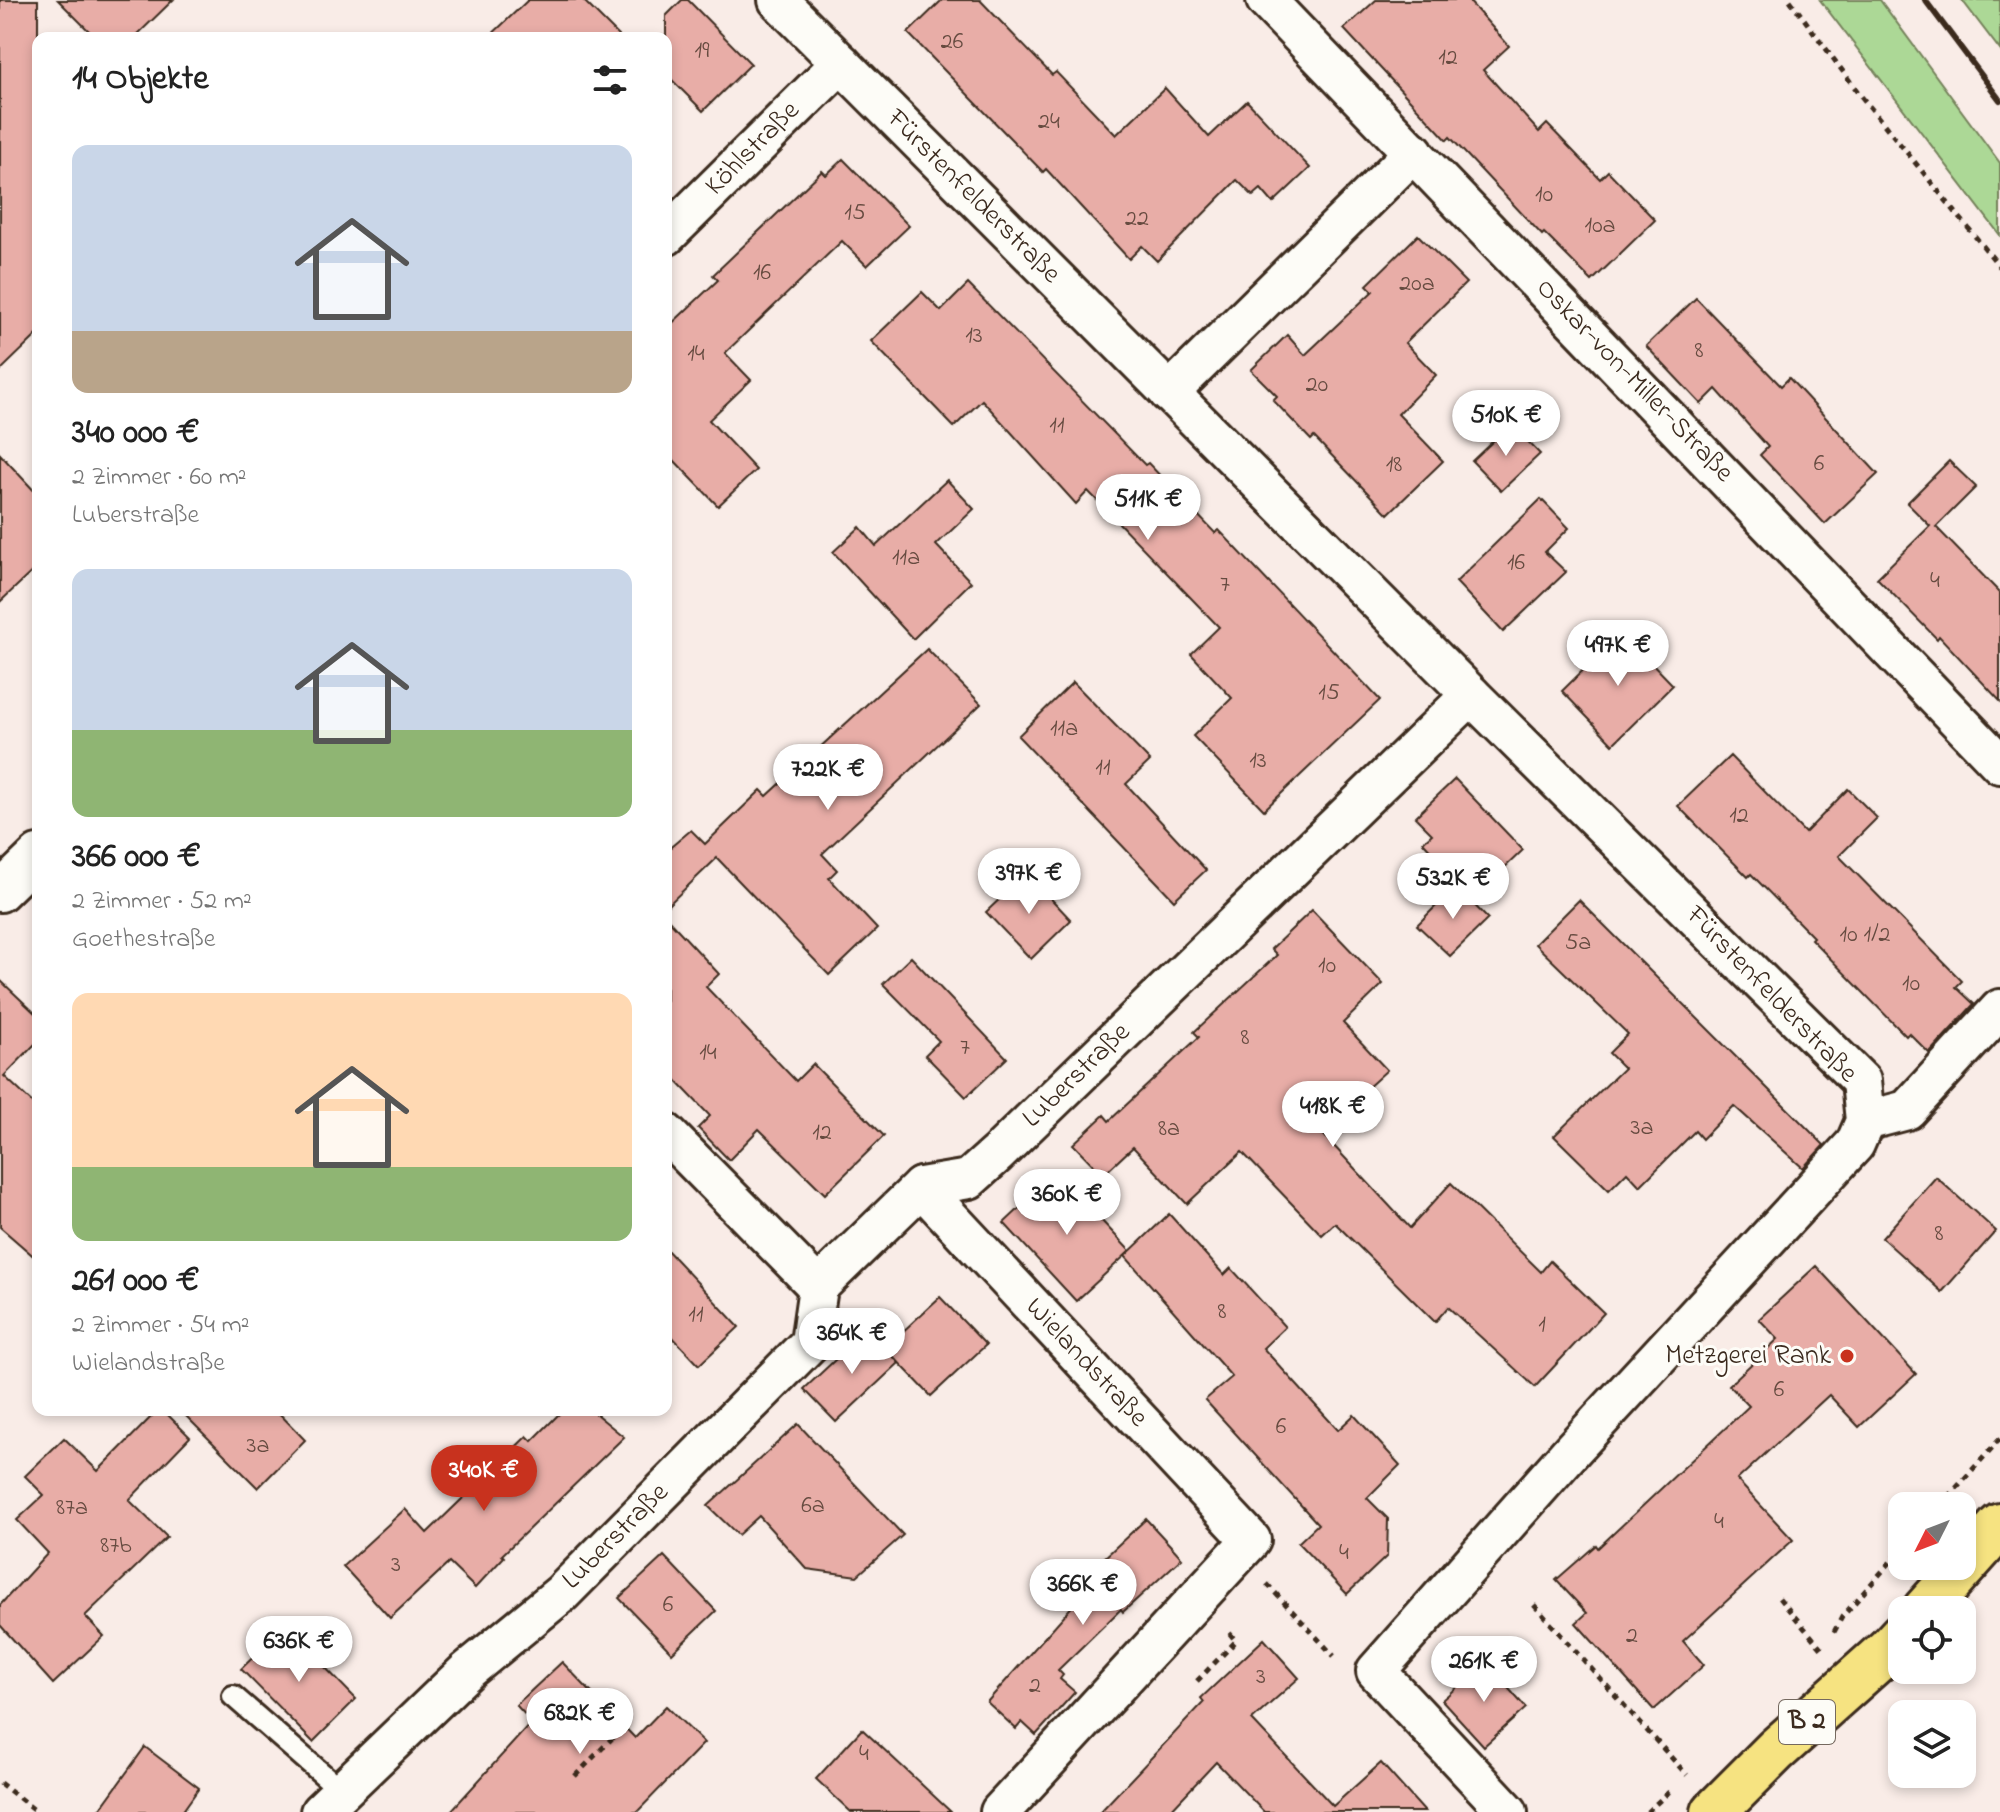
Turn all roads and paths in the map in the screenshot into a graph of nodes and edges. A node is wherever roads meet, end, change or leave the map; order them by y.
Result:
1 (778, 0) edge
2 (1266, 0) edge
3 (1790, 0) edge
4 (841, 63) junction
5 (1414, 152) junction
6 (672, 230) edge
7 (2000, 267) edge
8 (1169, 393) junction
9 (1471, 695) junction
10 (2000, 764) edge
11 (32, 861) edge
12 (0, 892) edge
13 (2000, 1009) edge
14 (1865, 1121) junction
15 (672, 1139) edge
16 (921, 1187) junction
17 (818, 1287) junction
18 (2000, 1439) edge
19 (1953, 1492) edge
20 (2000, 1526) edge
21 (1251, 1540) junction
22 (1938, 1596) edge
23 (1779, 1598) dead end
24 (1534, 1605) dead end
25 (1888, 1648) edge
26 (1376, 1671) junction
27 (1853, 1682) junction
28 (233, 1696) dead end
29 (627, 1723) dead end
30 (575, 1776) dead end
31 (1687, 1776) dead end
32 (0, 1783) edge
33 (331, 1802) edge
34 (37, 1812) edge
35 (1000, 1812) edge
36 (1508, 1812) edge
37 (1714, 1812) edge

1 - 4 street, Fürstenfelderstraße
2 - 5 street, Oskar-von-Miller-Straße
3 - 7 path
4 - 6 street, Köhlstraße
4 - 8 street, Fürstenfelderstraße
5 - 8 street
5 - 10 street, Oskar-von-Miller-Straße
8 - 9 street, Fürstenfelderstraße
9 - 14 street, Fürstenfelderstraße
9 - 16 street, Luberstraße
11 - 12 street
13 - 14 street
14 - 26 street, Fürstenfelderstraße
15 - 17 street
16 - 17 street
16 - 21 street, Wielandstraße
17 - 33 street, Luberstraße
18 - 19 path
20 - 22 main road
21 - 26 path
21 - 35 street
23 - 27 path
24 - 31 path
25 - 27 main road, B 2
26 - 36 street
27 - 37 main road, B 2
28 - 33 lane
29 - 30 path
32 - 34 path

